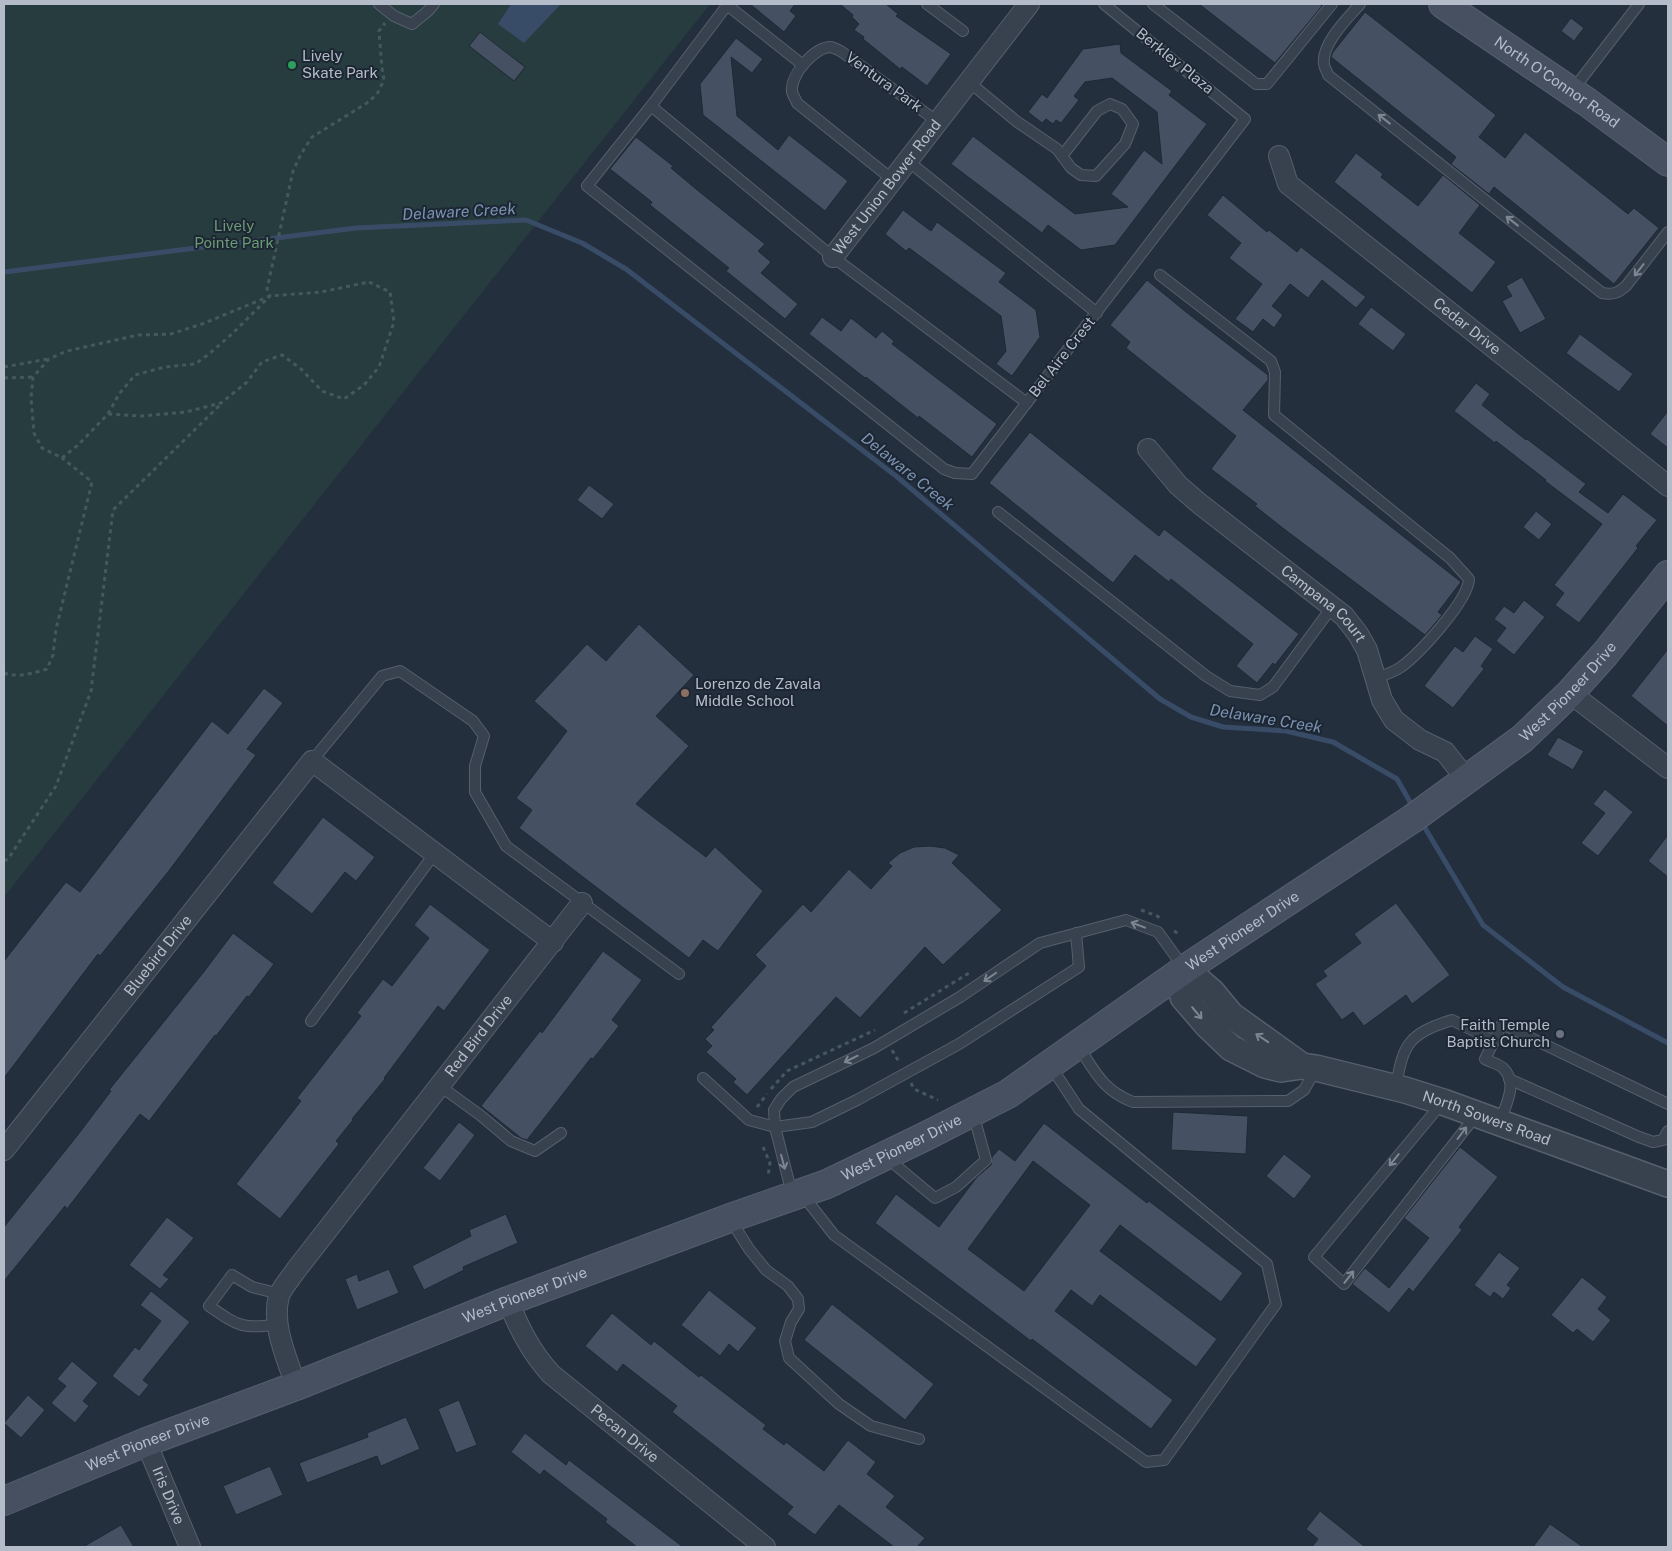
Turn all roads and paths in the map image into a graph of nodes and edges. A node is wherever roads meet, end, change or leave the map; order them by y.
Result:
1 (379, 4) edge
2 (434, 4) edge
3 (927, 4) edge
4 (1029, 4) edge
5 (1104, 4) edge
6 (1153, 4) edge
7 (1332, 4) edge
8 (1360, 4) edge
9 (1443, 4) edge
10 (1640, 4) edge
11 (728, 5) edge
12 (392, 14) junction
13 (963, 31) dead end
14 (803, 65) junction
15 (969, 82) junction
16 (1571, 92) junction
17 (651, 106) junction
18 (1246, 119) joint
19 (938, 122) junction
20 (1062, 156) junction
21 (1279, 156) dead end
22 (908, 161) junction
23 (1668, 162) edge
24 (893, 180) junction
25 (1668, 232) edge
26 (833, 257) junction
27 (1160, 275) dead end
28 (270, 296) junction
29 (1097, 313) junction
30 (48, 359) junction
31 (4, 367) edge
32 (33, 377) junction
33 (4, 378) edge
34 (1027, 403) junction
35 (222, 404) junction
36 (108, 414) junction
37 (1148, 449) dead end
38 (62, 458) junction
39 (1668, 486) edge
40 (998, 512) dead end
41 (1668, 575) edge
42 (1332, 607) junction
43 (4, 673) edge
44 (1376, 678) junction
45 (1570, 693) junction
46 (312, 761) junction
47 (1668, 768) edge
48 (1461, 784) junction
49 (435, 853) junction
50 (4, 861) edge
51 (582, 903) junction
52 (1076, 933) junction
53 (554, 942) junction
54 (1185, 969) junction
55 (679, 974) dead end
56 (312, 1021) dead end
57 (1494, 1041) junction
58 (1077, 1045) junction
59 (1050, 1064) junction
60 (1309, 1067) junction
61 (703, 1078) dead end
62 (1509, 1079) junction
63 (440, 1086) junction
64 (1396, 1088) junction
65 (1443, 1102) junction
66 (1668, 1104) edge
67 (973, 1113) junction
68 (1488, 1118) junction
69 (775, 1127) junction
70 (1668, 1131) edge
71 (561, 1133) dead end
72 (763, 1148) dead end
73 (4, 1150) edge
74 (884, 1155) junction
75 (768, 1176) dead end
76 (1668, 1184) edge
77 (797, 1195) junction
78 (730, 1218) junction
79 (280, 1294) junction
80 (508, 1301) junction
81 (278, 1324) junction
82 (296, 1386) junction
83 (919, 1439) dead end
84 (146, 1442) junction
85 (4, 1501) edge
86 (190, 1547) edge
87 (765, 1547) edge

1 - 12 lane
2 - 12 lane
3 - 13 lane
4 - 15 street, West Union Bower Road
5 - 18 lane, Berkley Plaza
6 - 7 lane
25 -> 8 lane
9 - 16 main road, North O'Connor Road
10 - 16 lane
11 - 14 lane
11 - 17 lane
12 - 28 path
14 - 19 lane, Ventura Park
14 - 24 lane, Ventura Park
15 - 19 street, West Union Bower Road
15 - 20 lane
16 - 23 main road, North O'Connor Road
17 - 26 lane, West Union Bower Road
17 - 34 lane
18 - 29 lane, Bel Aire Crest
19 - 22 street, West Union Bower Road
20 - 20 lane
21 - 39 street, Cedar Drive
22 - 24 street, West Union Bower Road
22 - 29 lane
24 - 26 street, West Union Bower Road
26 - 34 lane, Bel Aire Crest
27 - 44 lane
28 - 30 path
28 - 35 path
28 - 36 path
29 - 34 lane, Bel Aire Crest
30 - 31 path
30 - 32 path
32 - 33 path
32 - 38 path
35 - 36 path
35 - 50 path
36 - 38 path
37 - 42 street, Campana Court
38 - 43 path
40 - 42 lane
41 - 45 main road, West Pioneer Drive
42 - 44 street, Campana Court
44 - 48 street, Campana Court
45 - 47 street
45 - 48 main road, West Pioneer Drive
46 - 49 street
46 - 51 lane
46 - 73 street, Bluebird Drive
48 - 54 main road, West Pioneer Drive
49 - 53 street
49 - 56 lane
51 - 53 street, Red Bird Drive
51 - 55 lane
54 -> 52 lane
52 -> 69 lane
52 - 69 lane
53 - 63 street, Red Bird Drive
54 - 58 main road, West Pioneer Drive
54 - 60 street, North Sowers Road
57 - 62 lane
57 - 64 lane
57 - 66 lane
58 - 59 main road, West Pioneer Drive
58 - 60 lane
59 - 67 main road, West Pioneer Drive
59 - 77 lane
60 - 64 street, North Sowers Road
61 - 69 lane
62 - 68 lane
62 - 70 lane
63 - 71 lane
63 - 79 street, Red Bird Drive
64 - 65 street, North Sowers Road
65 - 68 street, North Sowers Road
65 -> 68 lane
67 - 74 main road, West Pioneer Drive
67 - 74 lane
68 - 76 street, North Sowers Road
69 -> 77 lane
72 - 75 path
74 - 77 main road, West Pioneer Drive
77 - 78 main road, West Pioneer Drive
78 - 80 main road, West Pioneer Drive
78 - 83 lane
79 - 81 street, Red Bird Drive
79 - 81 lane
80 - 82 main road, West Pioneer Drive
80 - 87 street, Pecan Drive
81 - 82 street, Red Bird Drive
82 - 84 main road, West Pioneer Drive
84 - 85 main road, West Pioneer Drive
84 - 86 street, Iris Drive

